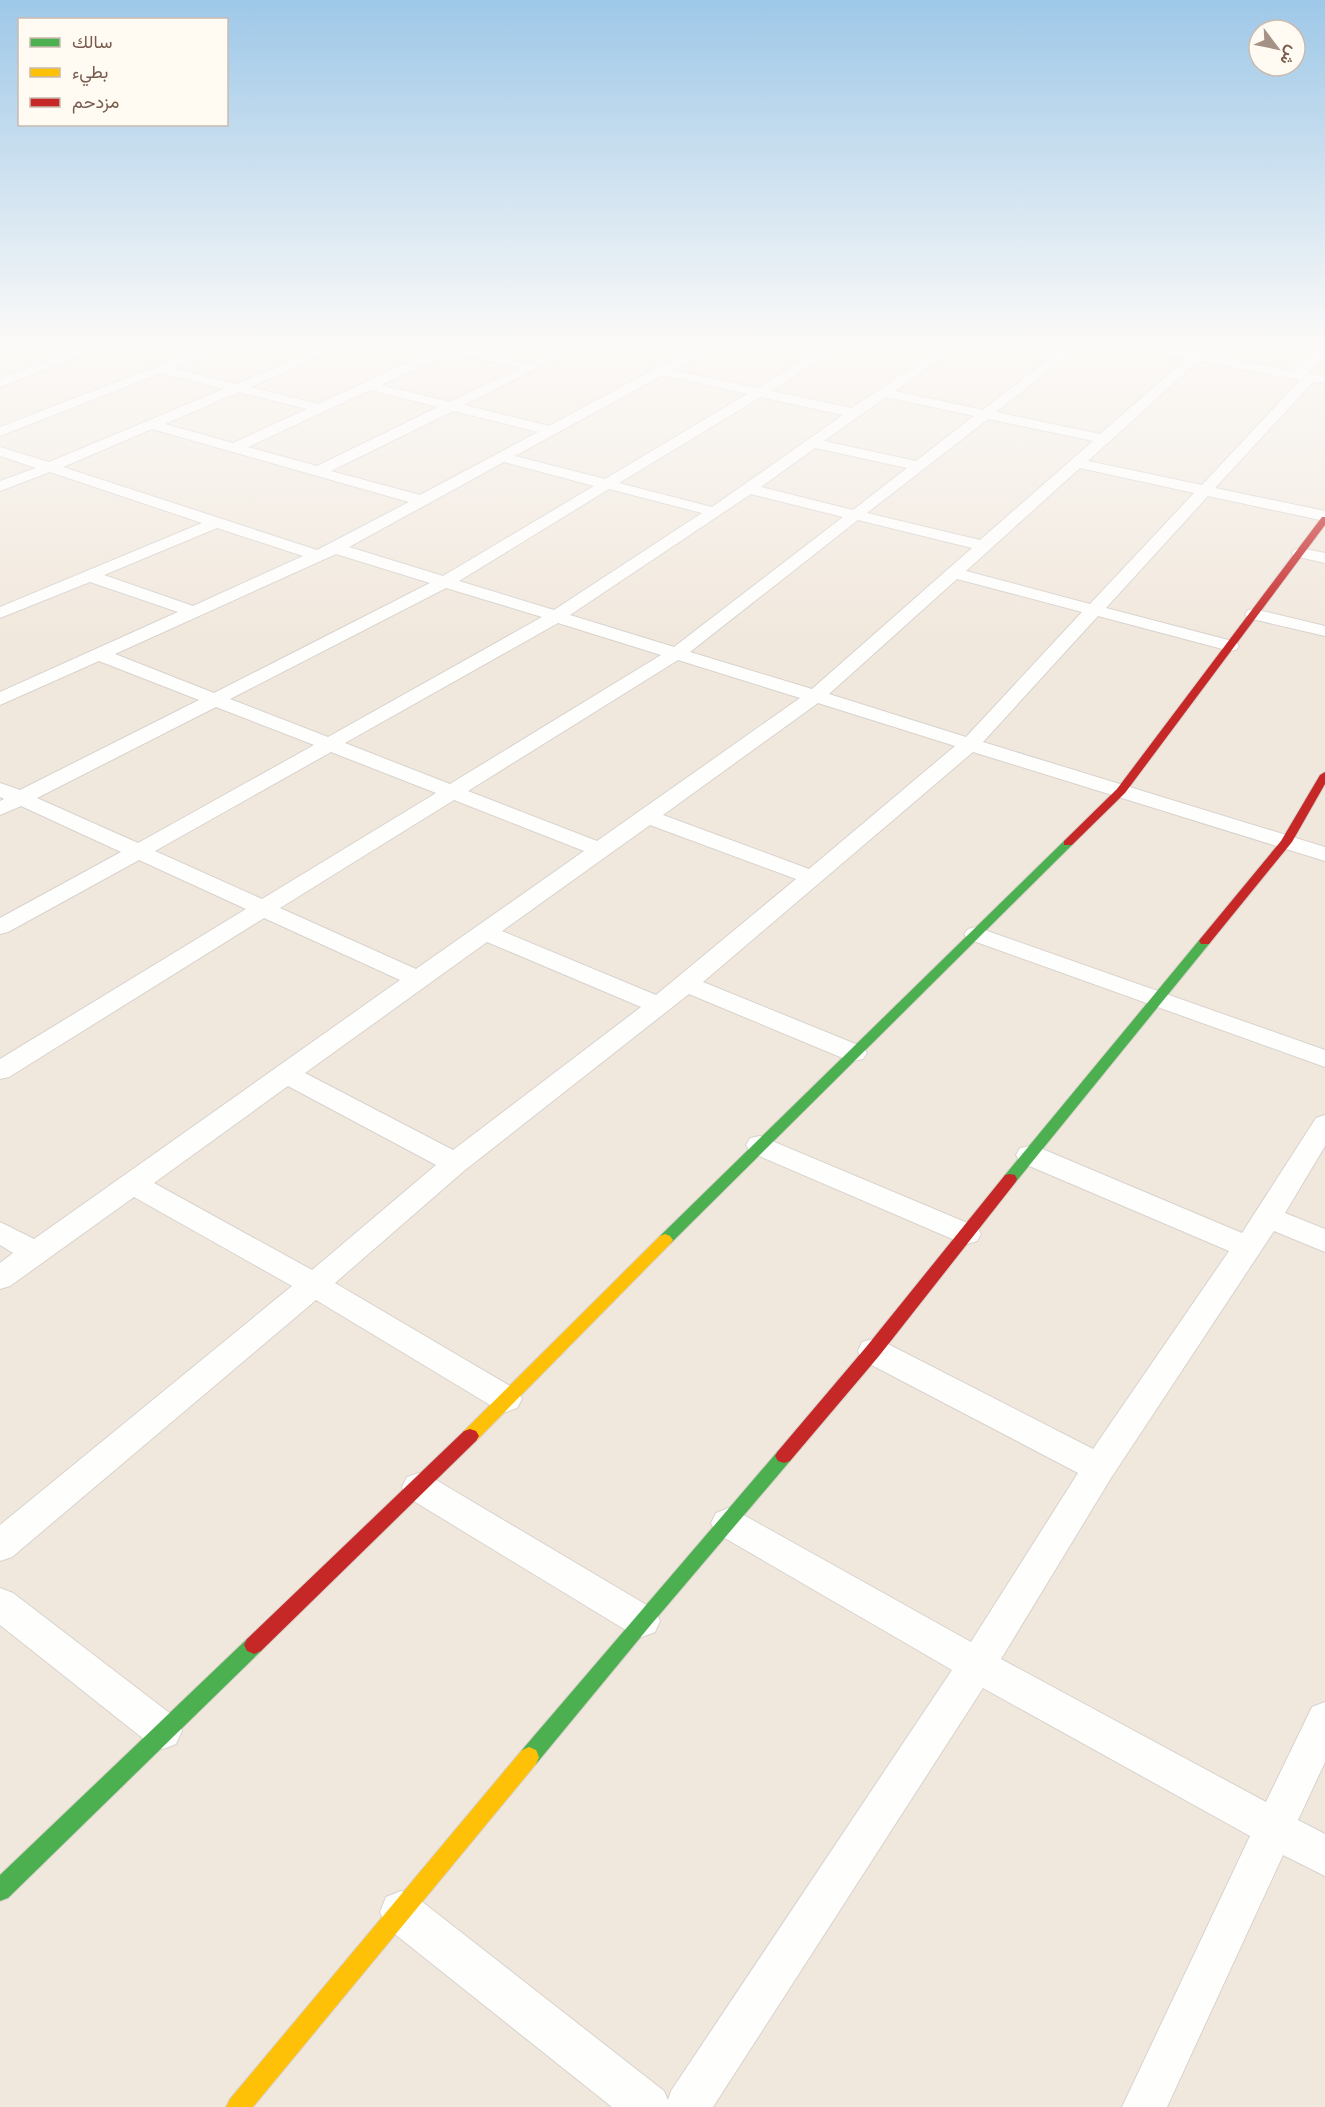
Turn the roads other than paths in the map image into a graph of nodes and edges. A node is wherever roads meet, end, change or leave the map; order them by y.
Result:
1 (118, 439) edge
2 (203, 439) edge
3 (252, 439) edge
4 (386, 439) edge
5 (537, 439) edge
6 (683, 439) edge
7 (818, 439) edge
8 (954, 439) edge
9 (1100, 439) edge
10 (1252, 439) edge
11 (1103, 440) joint
12 (813, 443) junction
13 (234, 448) junction
14 (0, 450) edge
15 (504, 458) junction
16 (1077, 463) junction
17 (918, 466) junction
18 (51, 467) junction
19 (319, 471) junction
20 (608, 484) junction
21 (0, 486) edge
22 (749, 489) junction
23 (1204, 489) junction
24 (423, 501) junction
25 (714, 512) junction
26 (854, 515) junction
27 (1325, 517) edge
28 (218, 522) junction
29 (983, 546) junction
30 (327, 552) junction
31 (1300, 553) junction
32 (1325, 558) edge
33 (954, 573) junction
34 (90, 576) junction
35 (445, 582) junction
36 (1093, 609) junction
37 (3, 610) edge
38 (194, 612) junction
39 (1254, 614) junction
40 (557, 616) junction
41 (1325, 631) edge
42 (1230, 646) junction
43 (677, 653) junction
44 (98, 654) junction
45 (817, 695) junction
46 (0, 699) edge
47 (213, 699) junction
48 (970, 744) junction
49 (330, 745) junction
50 (1325, 775) edge
51 (0, 789) edge
52 (1121, 791) junction
53 (453, 792) junction
54 (21, 798) junction
55 (0, 809) edge
56 (646, 816) junction
57 (1287, 842) junction
58 (598, 849) junction
59 (140, 851) junction
60 (1325, 854) edge
61 (811, 877) junction
62 (265, 909) junction
63 (0, 927) edge
64 (487, 933) junction
65 (976, 934) junction
66 (420, 980) junction
67 (687, 984) junction
68 (1157, 1000) junction
69 (659, 1005) junction
70 (854, 1053) junction
71 (1325, 1059) edge
72 (0, 1071) edge
73 (288, 1075) junction
74 (1325, 1124) edge
75 (760, 1145) junction
76 (1030, 1155) junction
77 (455, 1163) junction
78 (132, 1183) junction
79 (1268, 1217) junction
80 (0, 1233) edge
81 (967, 1234) junction
82 (1325, 1241) edge
83 (1247, 1247) junction
84 (36, 1253) junction
85 (0, 1278) edge
86 (314, 1285) junction
87 (873, 1351) junction
88 (506, 1399) junction
89 (1099, 1468) junction
90 (419, 1487) junction
91 (728, 1523) junction
92 (0, 1546) edge
93 (0, 1604) edge
94 (642, 1621) junction
95 (977, 1665) junction
96 (1325, 1720) edge
97 (162, 1731) junction
98 (1274, 1828) junction
99 (1325, 1856) edge
100 (0, 1890) edge
101 (401, 1912) junction
102 (238, 2107) edge
103 (648, 2107) edge
104 (687, 2107) edge
105 (1144, 2107) edge

1 - 18 street
2 - 13 street
3 - 13 street
4 - 19 street
5 - 15 street
6 - 20 street
7 - 12 street
8 - 17 street
9 - 11 street
10 - 23 street
11 - 16 street
12 - 17 street
12 - 22 street
13 - 19 street
14 - 18 street
15 - 20 street
15 - 24 street
16 - 23 street
16 - 29 street
17 - 26 street
18 - 21 street
18 - 28 street
19 - 24 street
20 - 25 street
20 - 35 street
22 - 25 street
22 - 26 street
23 - 27 street
23 - 36 street
24 - 30 street
25 - 40 street
26 - 29 street
26 - 43 street
27 - 31 street
28 - 30 street
28 - 34 street
29 - 33 street
30 - 35 street
30 - 38 street
31 - 32 street
31 - 39 street
33 - 36 street
33 - 45 street
34 - 37 street
34 - 38 street
35 - 40 street
35 - 47 street
36 - 42 street
36 - 48 street
38 - 44 street
39 - 41 street
39 - 42 street
40 - 43 street
40 - 49 street
42 - 52 street
43 - 45 street
43 - 53 street
44 - 46 street
44 - 47 street
45 - 48 street
45 - 56 street
47 - 49 street
47 - 54 street
48 - 52 street
48 - 61 street
49 - 53 street
49 - 59 street
50 - 57 street
51 - 54 street
52 - 57 street
52 - 65 street
53 - 58 street
53 - 62 street
54 - 55 street
54 - 59 street
56 - 58 street
56 - 61 street
57 - 60 street
57 - 68 street
58 - 64 street
59 - 62 street
59 - 63 street
61 - 67 street
62 - 66 street
62 - 72 street
64 - 66 street
64 - 69 street
65 - 68 street
65 - 70 street
66 - 73 street
67 - 69 street
67 - 70 street
68 - 71 street
68 - 76 street
69 - 77 street
70 - 75 street
73 - 77 street
73 - 78 street
74 - 79 street
75 - 81 street
75 - 88 street
76 - 81 street
76 - 83 street
77 - 86 street
78 - 84 street
78 - 86 street
79 - 82 street
79 - 83 street
80 - 84 street
81 - 87 street
83 - 89 street
84 - 85 street
86 - 88 street
86 - 92 street
87 - 89 street
87 - 91 street
88 - 90 street
89 - 95 street
90 - 94 street
90 - 97 street
91 - 94 street
91 - 95 street
93 - 97 street
94 - 101 street
95 - 98 street
95 - 104 street
96 - 98 street
97 - 100 street
98 - 99 street
98 - 105 street
101 - 102 street
101 - 103 street

